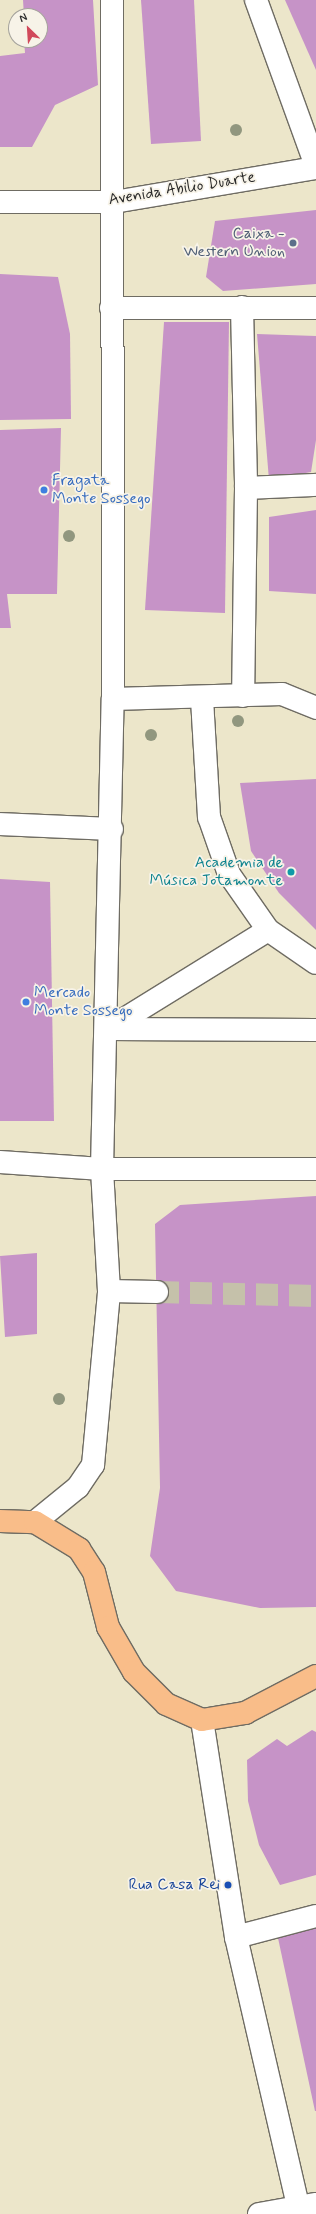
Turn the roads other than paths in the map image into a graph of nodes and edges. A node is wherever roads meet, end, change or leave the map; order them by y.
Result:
1 (112, 0) edge
2 (256, 0) edge
3 (316, 167) edge
4 (0, 202) edge
5 (114, 202) junction
6 (242, 307) junction
7 (112, 308) junction
8 (316, 308) edge
9 (316, 485) edge
10 (246, 488) junction
11 (244, 696) junction
12 (202, 699) junction
13 (113, 700) junction
14 (316, 708) edge
15 (0, 824) edge
16 (112, 829) junction
17 (268, 930) junction
18 (316, 963) edge
19 (108, 1029) junction
20 (316, 1030) edge
21 (0, 1162) edge
22 (102, 1169) junction
23 (316, 1170) edge
24 (109, 1291) junction
25 (158, 1292) tunnel mouth
26 (0, 1521) edge
27 (35, 1522) junction
28 (316, 1676) edge
29 (202, 1720) junction
30 (316, 1916) edge
31 (236, 1937) junction
32 (304, 2208) edge
33 (259, 2214) edge

1 - 5 street
2 - 3 street
3 - 5 street, Avenida Abilio Duarte
4 - 5 street, Avenida Abilio Duarte
5 - 7 street
6 - 7 street
6 - 8 street
6 - 10 street
7 - 13 street
9 - 10 street
10 - 11 street
11 - 12 street
11 - 14 street
12 - 13 street
12 - 17 street
13 - 16 street
15 - 16 street
16 - 19 street
17 - 18 street
17 - 19 street
19 - 20 street
19 - 22 street
21 - 22 street
22 - 23 street
22 - 24 street
24 - 25 street
24 - 27 street
26 - 27 main road
27 - 29 main road
28 - 29 main road
29 - 31 street
30 - 31 street
31 - 32 street
32 - 33 street

